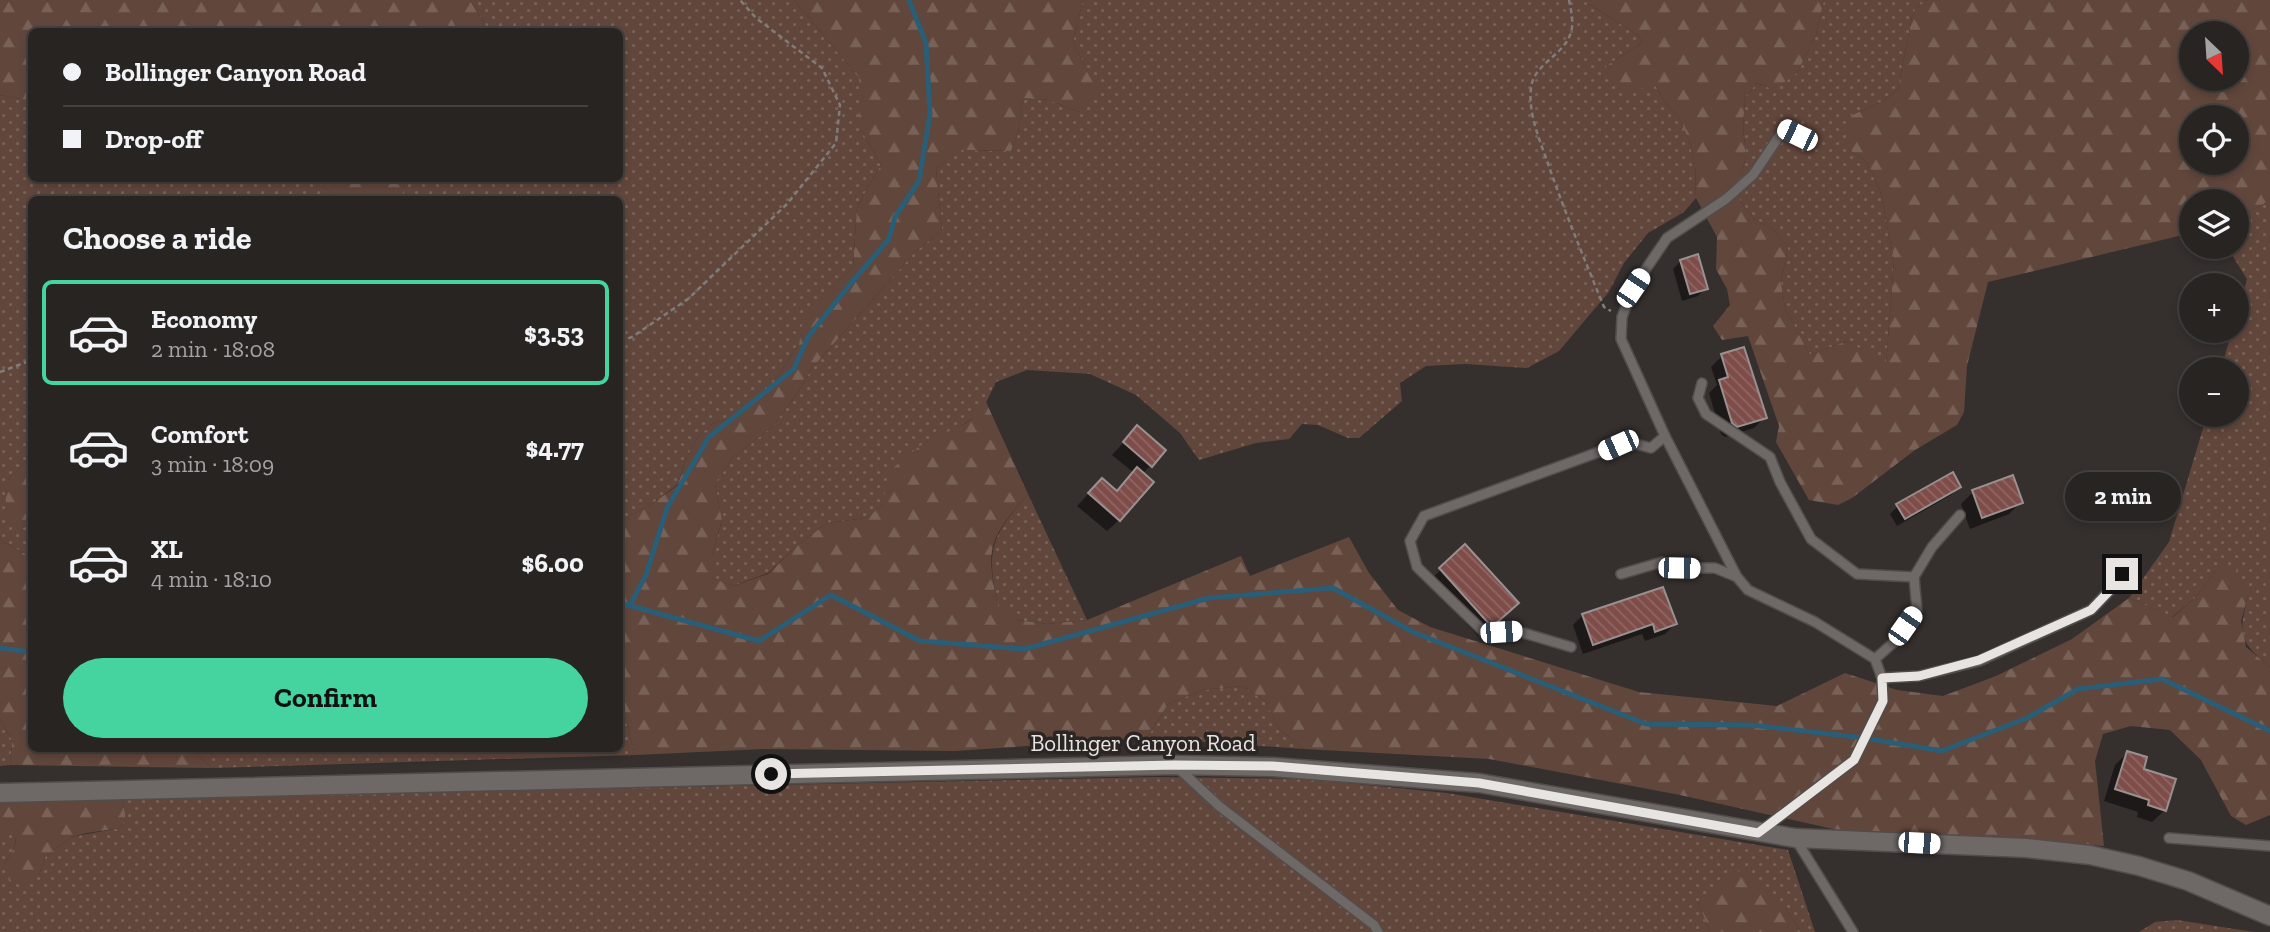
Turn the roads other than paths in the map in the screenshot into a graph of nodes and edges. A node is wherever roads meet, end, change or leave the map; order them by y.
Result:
1 (1809, 141) dead end
2 (1702, 383) dead end
3 (1665, 436) junction
4 (1960, 515) dead end
5 (1622, 574) dead end
6 (2122, 574) dead end
7 (1737, 577) junction
8 (1914, 577) junction
9 (1571, 647) dead end
10 (1875, 659) junction
11 (1882, 678) junction
12 (1175, 765) junction
13 (0, 793) edge
14 (1758, 833) junction
15 (1795, 838) junction
16 (2169, 838) dead end
17 (2270, 846) edge
18 (2270, 916) edge
19 (1378, 932) edge
20 (1853, 932) edge

1 - 3 lane
2 - 8 lane
3 - 7 lane
3 - 9 lane
4 - 8 lane
5 - 7 lane
6 - 11 lane
7 - 10 lane
8 - 10 lane
10 - 11 lane
11 - 14 lane
12 - 13 street, Bollinger Canyon Road
12 - 14 street, Bollinger Canyon Road
12 - 19 lane
14 - 15 street, Bollinger Canyon Road
15 - 18 street, Bollinger Canyon Road
15 - 20 lane
16 - 17 lane

